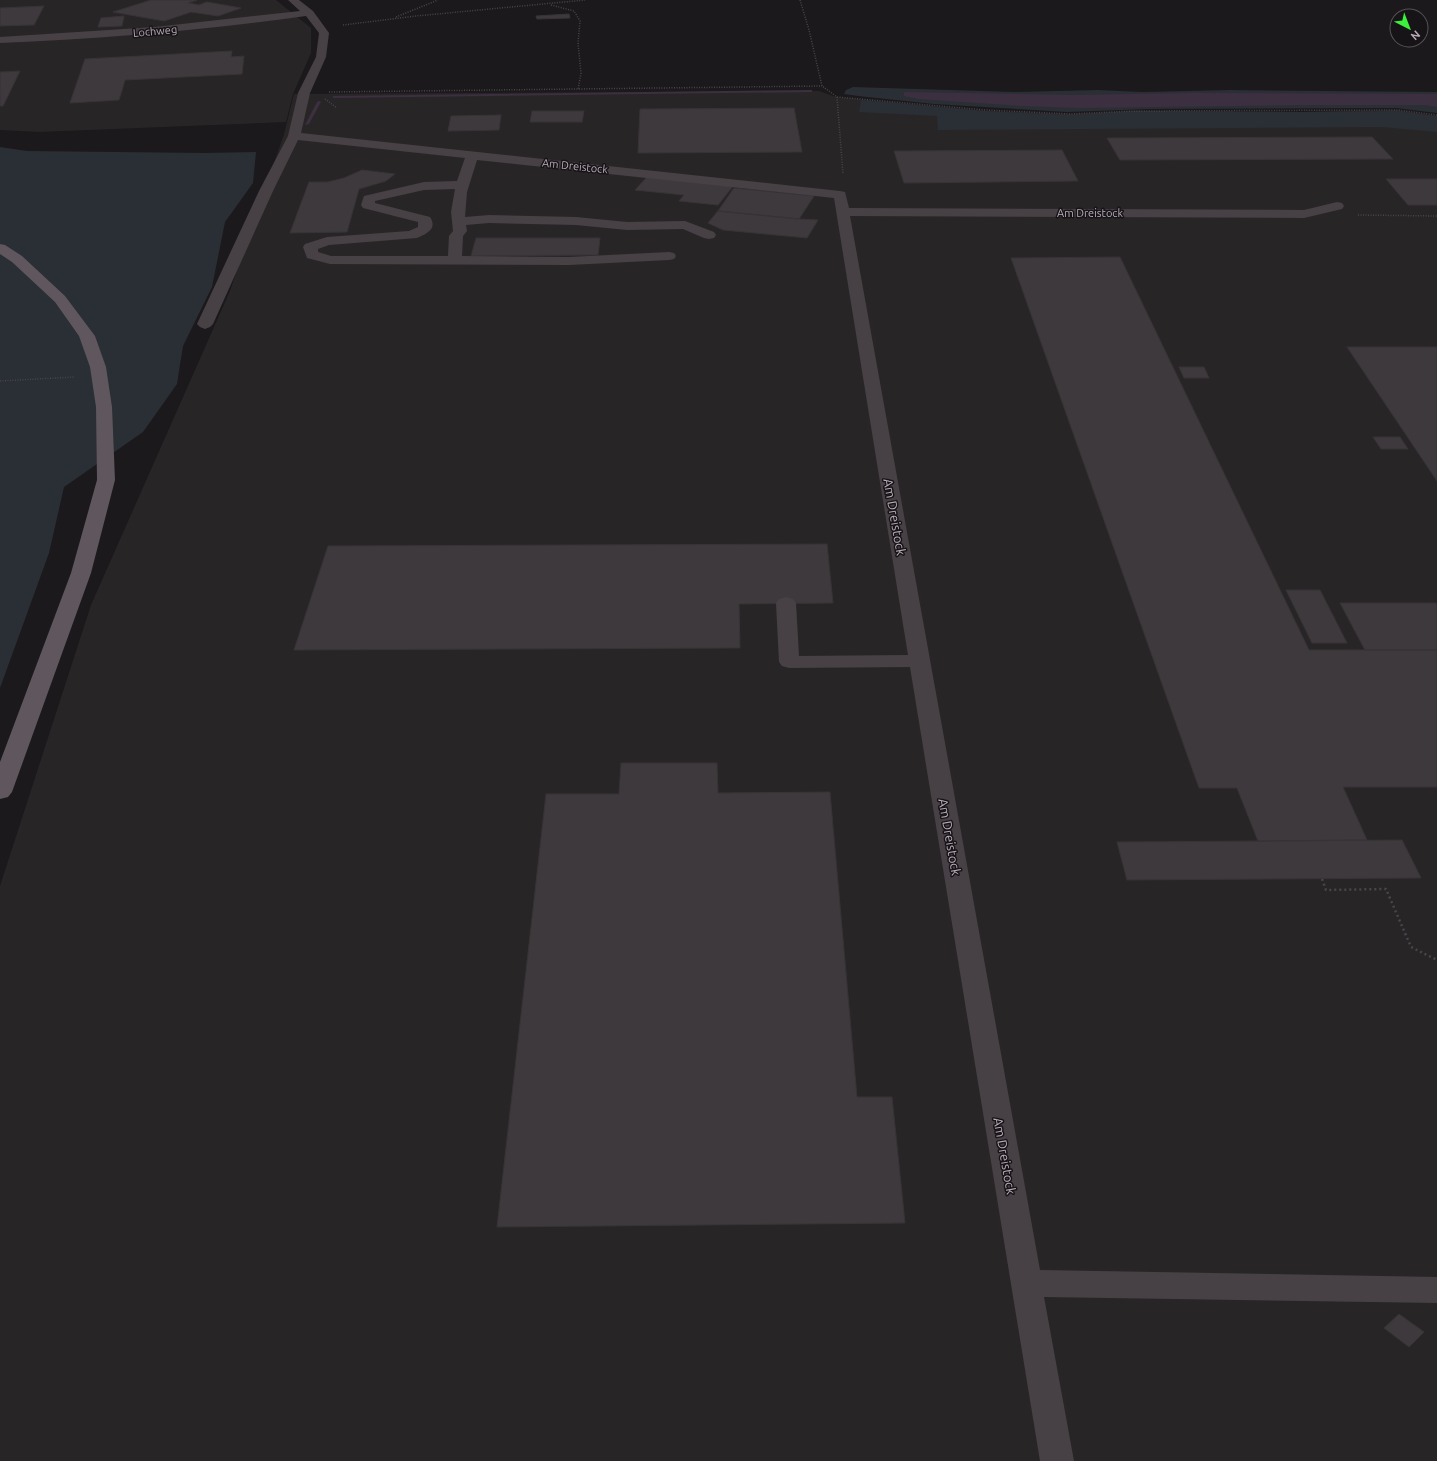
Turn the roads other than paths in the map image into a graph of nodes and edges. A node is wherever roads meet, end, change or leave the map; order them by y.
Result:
1 (294, 0) edge
2 (309, 13) junction
3 (0, 40) edge
4 (294, 136) junction
5 (472, 155) junction
6 (462, 185) junction
7 (842, 196) junction
8 (1337, 206) dead end
9 (459, 227) junction
10 (548, 231) dead end
11 (709, 235) dead end
12 (0, 248) edge
13 (669, 256) dead end
14 (455, 260) junction
15 (204, 324) dead end
16 (786, 603) dead end
17 (920, 661) junction
18 (0, 792) edge
19 (1026, 1283) junction
20 (1437, 1290) edge
21 (1057, 1461) edge

1 - 2 street
2 - 3 street, Lochweg
2 - 4 street
4 - 5 street, Am Dreistock
4 - 15 street
5 - 6 street
5 - 7 street, Am Dreistock
6 - 9 street
6 - 14 street
7 - 8 street, Am Dreistock
7 - 17 street, Am Dreistock
9 - 10 street
9 - 11 street
9 - 14 street
12 - 18 main road
13 - 14 street
16 - 17 street
17 - 19 street, Am Dreistock
19 - 20 street
19 - 21 street, Am Dreistock

